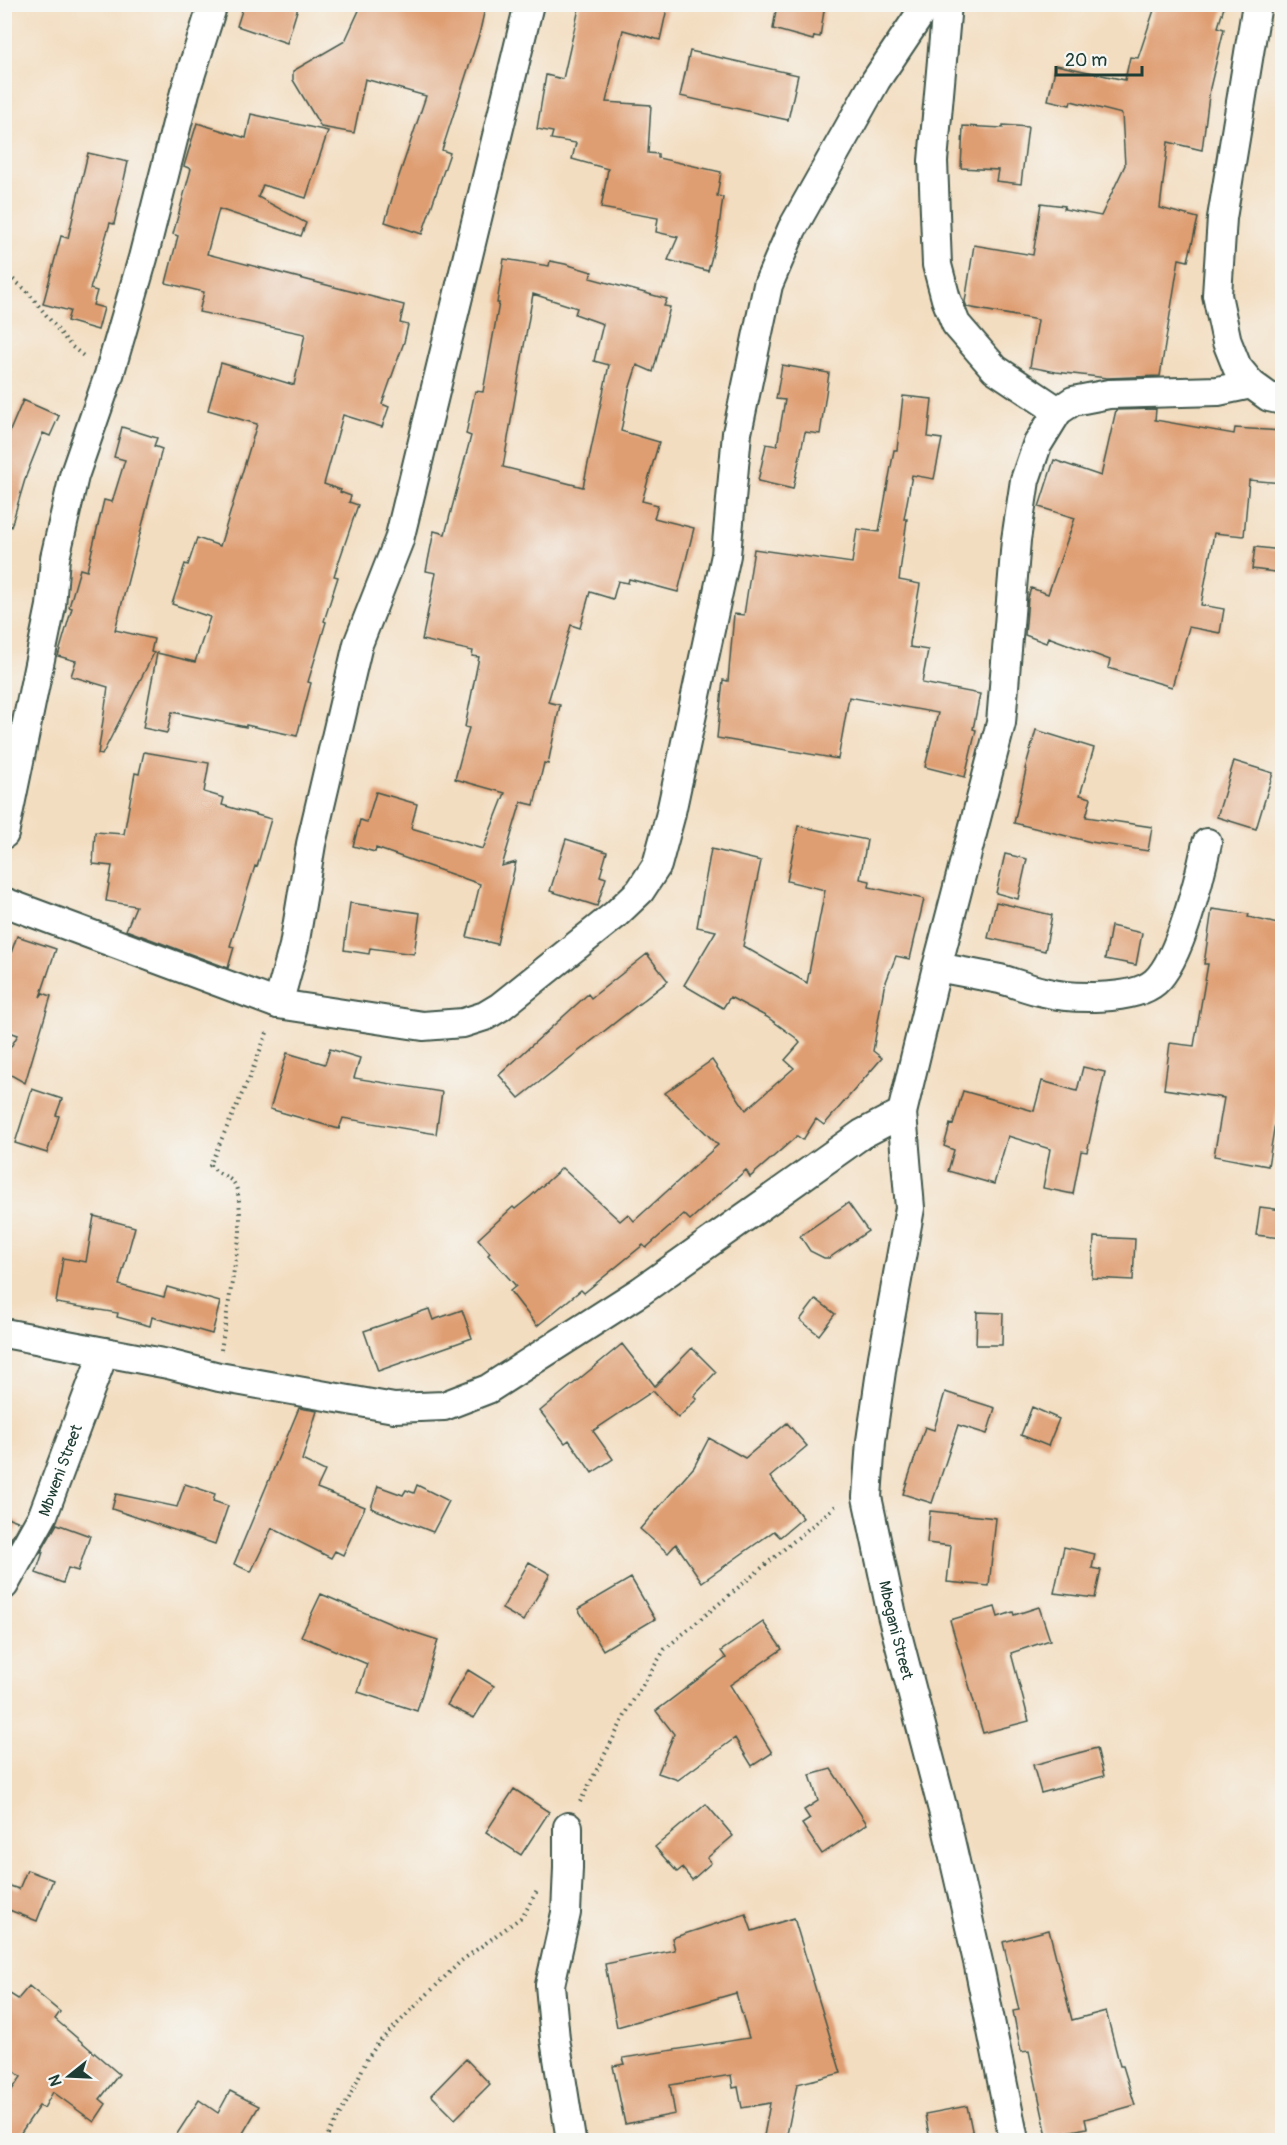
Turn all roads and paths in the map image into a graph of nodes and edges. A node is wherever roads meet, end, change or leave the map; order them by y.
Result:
1 (213, 4) edge
2 (529, 4) edge
3 (927, 4) edge
4 (947, 4) edge
5 (1257, 4) edge
6 (4, 272) edge
7 (109, 375) junction
8 (1251, 384) junction
9 (1282, 400) edge
10 (1058, 411) junction
11 (4, 834) edge
12 (1207, 843) dead end
13 (4, 902) edge
14 (937, 967) junction
15 (278, 1004) junction
16 (902, 1113) junction
17 (4, 1333) edge
18 (104, 1352) junction
19 (219, 1377) junction
20 (868, 1479) junction
21 (4, 1585) edge
22 (568, 1827) joint
23 (542, 1881) dead end
24 (325, 2140) edge
25 (571, 2140) edge
26 (1014, 2140) edge

1 - 7 street
2 - 15 street
3 - 15 street
4 - 10 street
5 - 8 street
6 - 7 path
7 - 11 street
8 - 9 street
8 - 10 street
10 - 14 street, Mbegani Street
12 - 14 street
13 - 15 street
14 - 16 street, Mbegani Street
15 - 19 path
16 - 19 street
16 - 20 street, Mbegani Street
17 - 18 street
18 - 19 street
18 - 21 street, Mbweni Street
20 - 22 path
20 - 26 street, Mbegani Street
22 - 25 street
23 - 24 path

